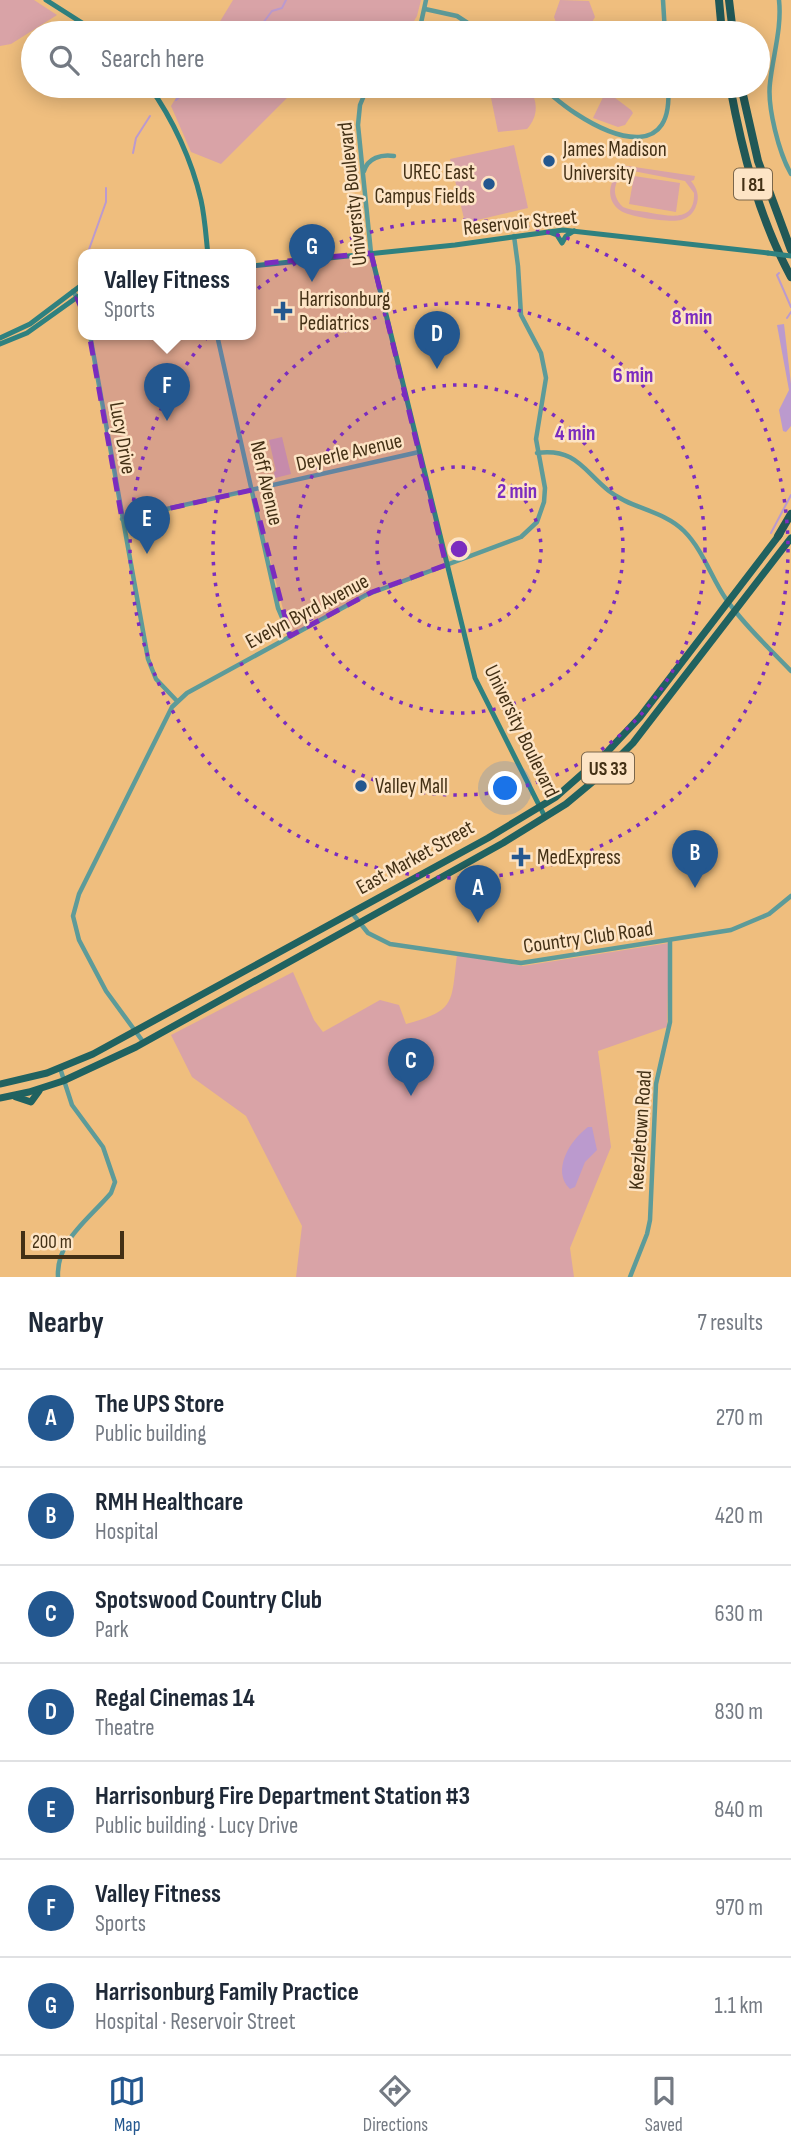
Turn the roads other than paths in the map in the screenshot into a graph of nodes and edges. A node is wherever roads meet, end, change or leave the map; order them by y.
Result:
1 (46, 0) edge
2 (426, 0) edge
3 (663, 0) edge
4 (719, 0) edge
5 (729, 0) edge
6 (779, 0) edge
7 (425, 9) junction
8 (79, 21) edge
9 (420, 21) edge
10 (465, 21) edge
11 (664, 21) edge
12 (722, 21) edge
13 (732, 21) edge
14 (156, 98) edge
15 (364, 98) edge
16 (556, 98) edge
17 (669, 98) edge
18 (733, 98) edge
19 (744, 98) edge
20 (394, 156) dead end
21 (363, 172) junction
22 (791, 174) edge
23 (580, 230) junction
24 (543, 231) junction
25 (514, 236) junction
26 (207, 249) edge
27 (791, 250) edge
28 (371, 253) junction
29 (791, 256) edge
30 (256, 265) edge
31 (789, 276) edge
32 (78, 288) edge
33 (73, 291) junction
34 (77, 298) joint
35 (0, 338) edge
36 (91, 340) edge
37 (218, 340) edge
38 (0, 344) edge
39 (419, 452) junction
40 (537, 453) junction
41 (252, 489) junction
42 (791, 514) edge
43 (122, 519) junction
44 (791, 519) edge
45 (778, 536) junction
46 (791, 538) edge
47 (446, 565) junction
48 (729, 602) junction
49 (735, 610) junction
50 (290, 636) junction
51 (791, 671) edge
52 (674, 673) junction
53 (659, 692) junction
54 (668, 698) junction
55 (177, 701) junction
56 (652, 719) junction
57 (541, 806) junction
58 (545, 817) junction
59 (470, 847) junction
60 (461, 852) junction
61 (463, 864) junction
62 (409, 893) junction
63 (791, 896) edge
64 (352, 912) junction
65 (358, 922) junction
66 (670, 941) junction
67 (135, 1031) junction
68 (144, 1043) junction
69 (60, 1068) junction
70 (63, 1081) junction
71 (0, 1084) edge
72 (0, 1098) edge
73 (58, 1277) edge
74 (630, 1277) edge

1 - 8 main road
2 - 7 street
3 - 11 street
4 - 12 highway
5 - 13 highway
6 - 22 street
7 - 9 street
7 - 10 street
14 - 26 main road
15 - 21 street, University Boulevard
16 - 17 street
18 - 31 highway, I 81
19 - 27 highway, I 81
20 - 21 street
21 - 28 street, University Boulevard
23 - 24 main road, Reservoir Street
23 - 24 main road
23 - 29 main road, Reservoir Street, bridge
24 - 25 main road, Reservoir Street
25 - 28 main road, Reservoir Street
25 - 40 street, Evelyn Byrd Avenue
28 - 30 main road, Reservoir Street
28 - 39 main road, University Boulevard
32 - 33 main road
33 - 34 street
33 - 35 main road
34 - 38 main road
36 - 43 street, Lucy Drive
37 - 41 street, Neff Avenue
39 - 41 street, Deyerle Avenue
39 - 47 main road, University Boulevard
40 - 47 street, Evelyn Byrd Avenue
40 - 48 street
41 - 43 street, Deyerle Avenue
41 - 50 street, Neff Avenue
42 - 45 highway
43 - 55 street, Lucy Drive
44 - 45 highway, East Market Street / US 33
45 - 48 highway, East Market Street / US 33
46 - 49 highway, East Market Street / US 33
47 - 50 street, Evelyn Byrd Avenue
47 - 57 main road, University Boulevard
48 - 49 street
48 - 52 highway, East Market Street / US 33
49 - 51 street
49 - 54 highway, East Market Street / US 33
50 - 55 street, Evelyn Byrd Avenue
52 - 53 highway, East Market Street / US 33
52 - 54 highway
53 - 56 highway
53 - 57 highway, East Market Street / US 33
54 - 56 highway, East Market Street / US 33
55 - 67 street, Evelyn Byrd Avenue
56 - 58 highway, East Market Street / US 33
57 - 58 main road, University Boulevard
57 - 59 highway, East Market Street / US 33
58 - 61 highway, East Market Street / US 33
59 - 60 highway, East Market Street / US 33
59 - 61 highway
60 - 62 highway
60 - 64 highway, East Market Street / US 33
61 - 62 highway, East Market Street / US 33
62 - 65 highway, East Market Street / US 33
63 - 66 street, Country Club Road
64 - 65 street, Country Club Road
64 - 67 highway, East Market Street / US 33
65 - 66 street, Country Club Road
65 - 68 highway, East Market Street / US 33
66 - 74 street, Keezletown Road
67 - 68 street, Evelyn Byrd Avenue
67 - 69 highway, East Market Street / US 33
68 - 70 highway, East Market Street / US 33
69 - 70 street
69 - 71 highway, East Market Street / US 33
70 - 72 highway, East Market Street / US 33
70 - 73 street

